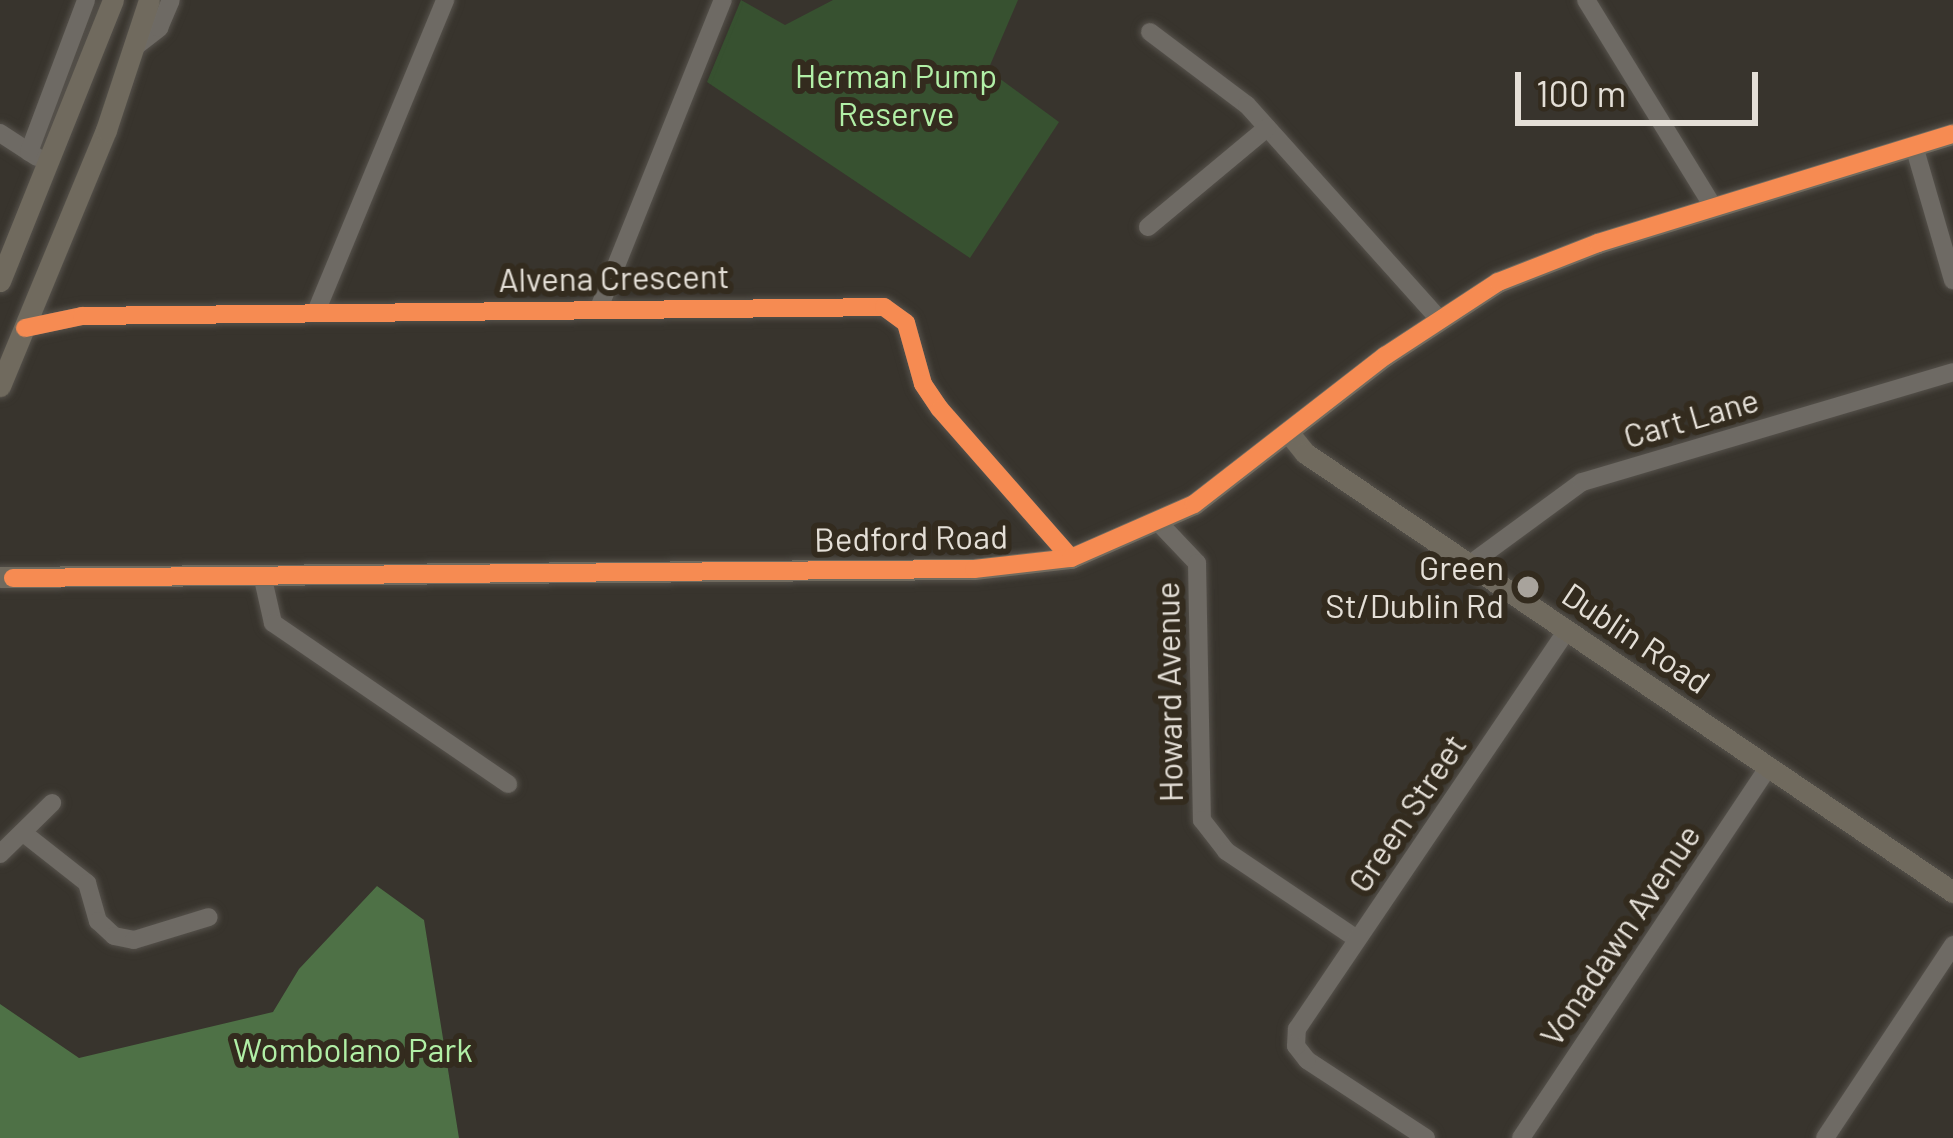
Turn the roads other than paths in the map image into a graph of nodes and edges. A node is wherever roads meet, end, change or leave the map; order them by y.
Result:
1 (86, 0) edge
2 (113, 0) edge
3 (149, 0) edge
4 (171, 0) edge
5 (446, 0) edge
6 (723, 0) edge
7 (1586, 0) edge
8 (1150, 32) dead end
9 (135, 47) junction
10 (1267, 128) junction
11 (0, 133) edge
12 (1953, 134) edge
13 (1914, 146) junction
14 (29, 152) junction
15 (52, 166) junction
16 (1714, 208) junction
17 (1148, 227) dead end
18 (1953, 280) edge
19 (0, 281) edge
20 (45, 281) junction
21 (599, 308) junction
22 (316, 312) junction
23 (82, 316) junction
24 (1438, 318) junction
25 (25, 328) junction
26 (1953, 372) edge
27 (0, 386) edge
28 (1288, 432) junction
29 (1160, 524) junction
30 (1071, 558) junction
31 (1468, 566) junction
32 (0, 577) edge
33 (263, 579) junction
34 (50, 581) junction
35 (0, 596) edge
36 (1566, 632) junction
37 (1769, 766) junction
38 (508, 784) dead end
39 (52, 803) dead end
40 (26, 835) junction
41 (0, 854) edge
42 (1953, 892) edge
43 (209, 917) dead end
44 (1358, 939) junction
45 (1953, 945) edge
46 (1426, 1138) edge
47 (1521, 1138) edge
48 (1825, 1138) edge

1 - 14 street
2 - 15 main road
3 - 9 main road
4 - 9 street
5 - 22 street
6 - 21 street
7 - 16 street
8 - 10 street
9 - 20 main road
10 - 17 street
10 - 24 street
11 - 14 street
12 - 13 main road, Bedford Road
13 - 16 main road, Bedford Road
13 - 18 street
14 - 15 street
15 - 19 main road
16 - 24 main road, Bedford Road
20 - 23 street
20 - 25 main road
21 - 22 street, Alvena Crescent
21 - 30 street, Alvena Crescent
22 - 23 street, Alvena Crescent
23 - 25 street, Alvena Crescent
24 - 28 main road, Bedford Road
25 - 27 main road
26 - 31 street, Cart Lane
28 - 29 main road, Bedford Road
28 - 31 main road, Dublin Road
29 - 30 main road, Bedford Road
29 - 44 street, Howard Avenue
30 - 33 main road, Bedford Road
31 - 36 main road, Dublin Road
32 - 34 main road, Bedford Road
33 - 34 main road, Bedford Road
33 - 38 street
34 - 35 main road, Bedford Road
36 - 37 main road, Dublin Road
36 - 44 street, Green Street
37 - 42 main road, Dublin Road
37 - 47 street, Vonadawn Avenue
39 - 40 street
40 - 41 street
40 - 43 street
44 - 46 street, Green Street
45 - 48 street

